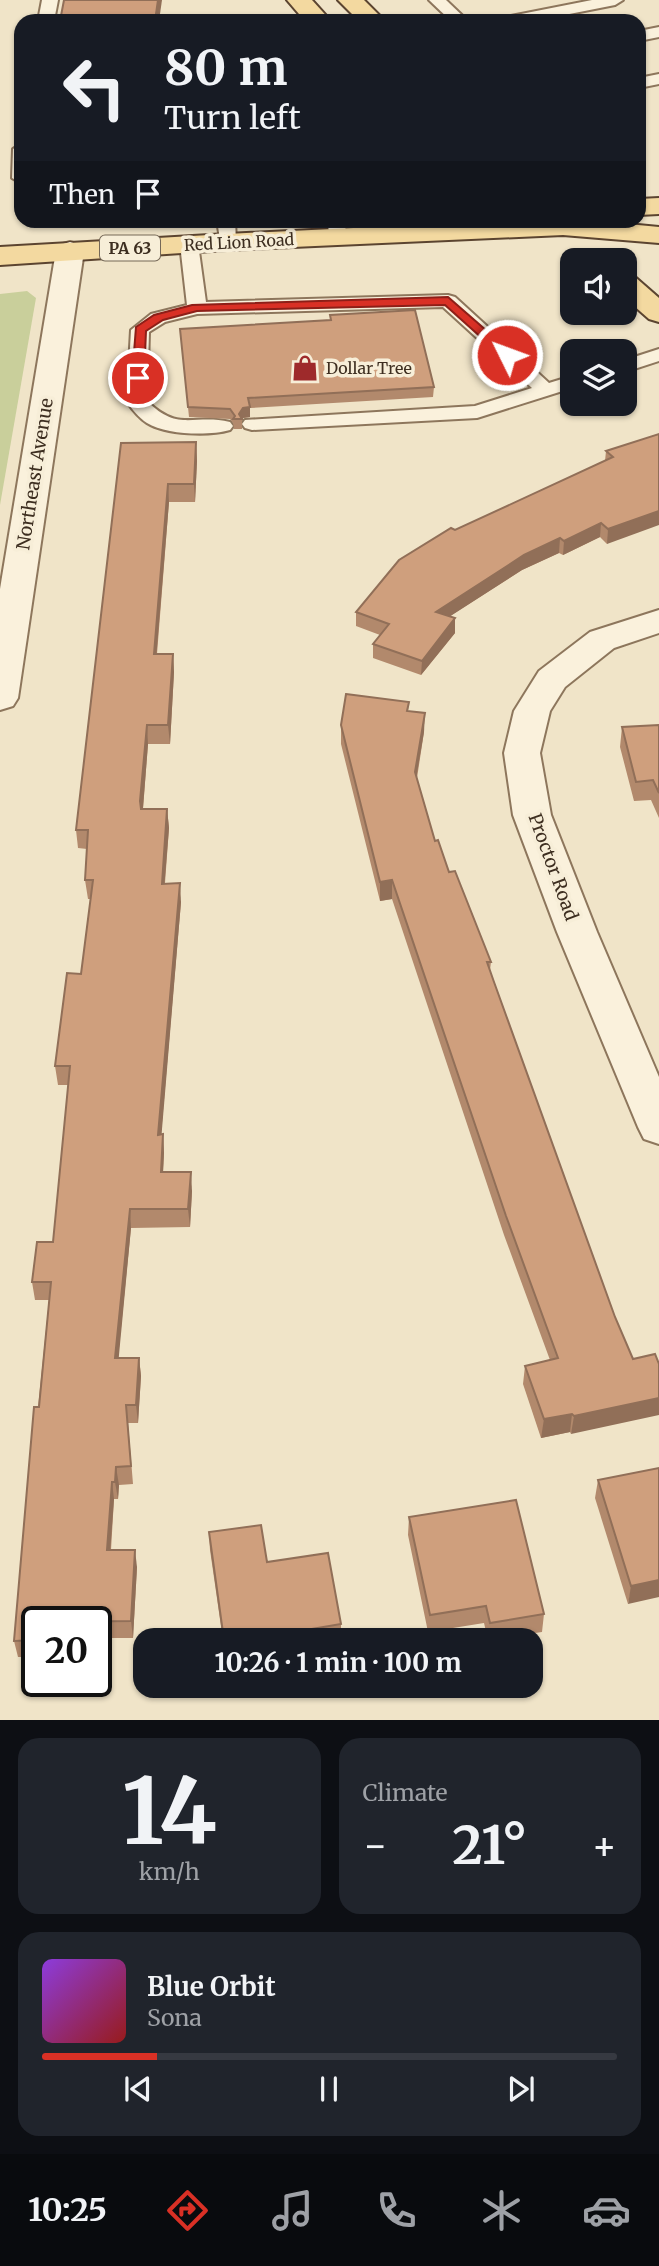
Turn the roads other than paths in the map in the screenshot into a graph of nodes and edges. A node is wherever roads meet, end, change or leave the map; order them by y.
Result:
1 (299, 0) edge
2 (350, 0) edge
3 (436, 0) edge
4 (615, 0) edge
5 (313, 14) edge
6 (365, 14) edge
7 (452, 14) edge
8 (545, 14) edge
9 (369, 228) edge
10 (571, 228) edge
11 (609, 228) edge
12 (336, 229) edge
13 (226, 231) edge
14 (659, 235) edge
15 (189, 244) junction
16 (587, 248) edge
17 (70, 251) junction
18 (0, 256) edge
19 (637, 294) edge
20 (197, 308) junction
21 (659, 313) edge
22 (659, 355) edge
23 (637, 362) edge
24 (560, 386) edge
25 (546, 391) junction
26 (252, 424) dead end
27 (223, 426) dead end
28 (659, 621) edge
29 (0, 698) edge
30 (659, 1127) edge

1 - 5 main road
2 - 6 main road
3 - 7 lane
4 - 8 lane
9 - 12 main road, Red Lion Road / PA 63
10 - 16 main road
11 - 14 main road, Red Lion Road / PA 63
12 - 13 main road, Red Lion Road / PA 63
13 - 15 main road, Red Lion Road / PA 63
15 - 17 main road, Red Lion Road / PA 63
15 - 20 lane
17 - 18 main road, Red Lion Road / PA 63
17 - 29 street, Northeast Avenue
19 - 21 main road
20 - 25 lane
20 - 27 lane
22 - 23 lane
24 - 25 lane
25 - 26 lane
28 - 30 street, Proctor Road

